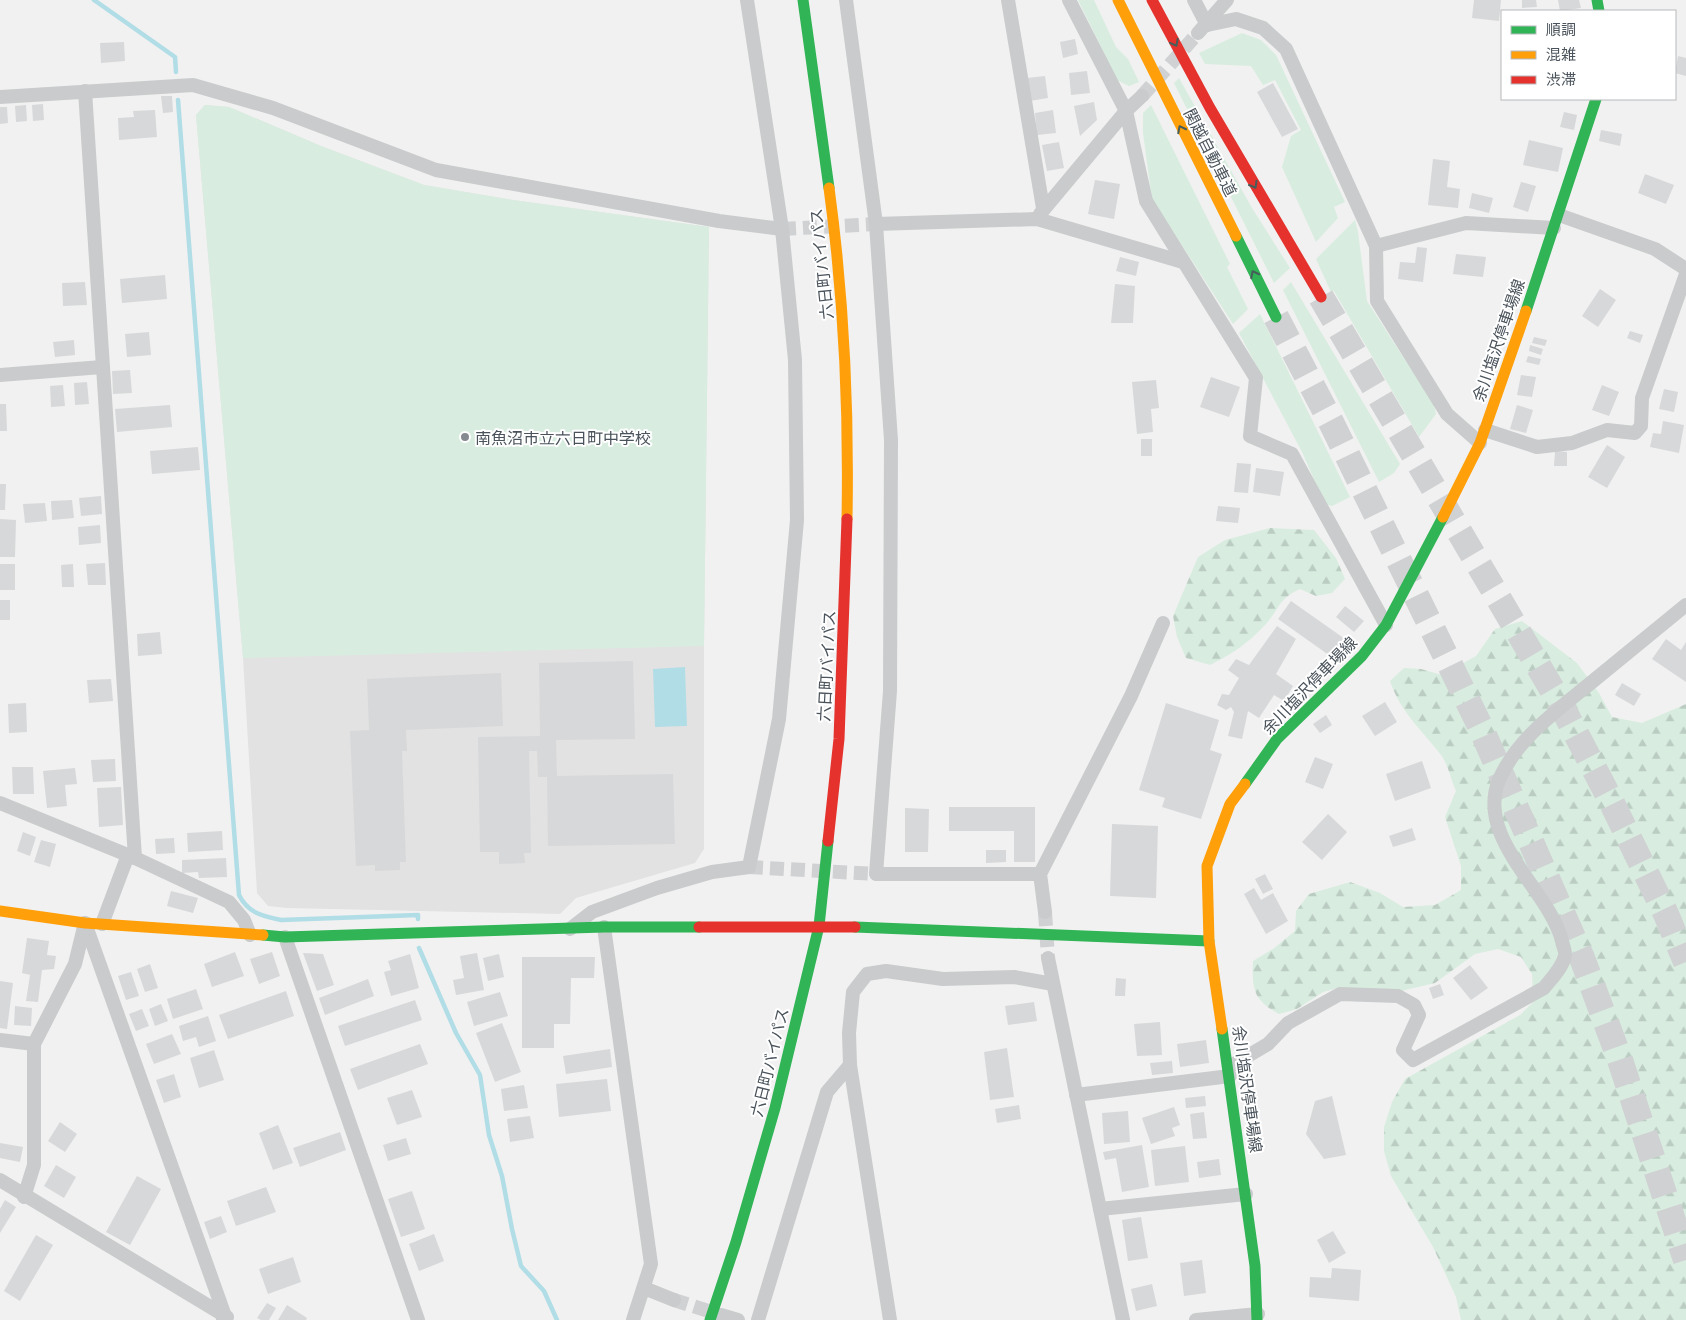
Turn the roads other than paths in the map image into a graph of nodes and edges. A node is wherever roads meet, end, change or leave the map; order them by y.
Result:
1 (747, 0) edge
2 (803, 0) edge
3 (846, 0) edge
4 (1008, 0) edge
5 (1069, 0) edge
6 (1118, 0) edge
7 (1152, 0) edge
8 (1194, 0) edge
9 (1227, 0) edge
10 (1203, 29) junction
11 (85, 91) junction
12 (1142, 96) tunnel mouth
13 (0, 97) edge
14 (1596, 100) edge
15 (1126, 111) junction
16 (1040, 214) junction
17 (1557, 221) junction
18 (876, 224) junction
19 (782, 229) junction
20 (1376, 246) junction
21 (1183, 262) junction
22 (1686, 269) edge
23 (1686, 274) edge
24 (1320, 297) tunnel mouth
25 (1276, 317) tunnel mouth
26 (102, 367) junction
27 (0, 375) edge
28 (1483, 436) junction
29 (1686, 604) edge
30 (1163, 623) dead end
31 (1386, 625) junction
32 (0, 803) edge
33 (131, 856) junction
34 (1040, 874) junction
35 (0, 911) edge
36 (1045, 912) tunnel mouth
37 (85, 923) junction
38 (102, 924) junction
39 (819, 926) junction
40 (604, 927) junction
41 (570, 928) junction
42 (250, 936) junction
43 (284, 937) junction
44 (1209, 941) junction
45 (1048, 958) tunnel mouth
46 (1053, 984) junction
47 (0, 1040) edge
48 (34, 1044) junction
49 (850, 1065) junction
50 (1229, 1072) junction
51 (1076, 1095) junction
52 (0, 1180) edge
53 (1246, 1194) junction
54 (24, 1197) junction
55 (1100, 1209) junction
56 (644, 1288) junction
57 (674, 1300) tunnel mouth
58 (1258, 1317) edge
59 (716, 1318) edge
60 (227, 1319) edge
61 (418, 1320) edge
62 (633, 1320) edge
63 (738, 1320) edge
64 (758, 1320) edge
65 (890, 1320) edge
66 (1123, 1320) edge
67 (1196, 1320) edge

1 - 19 street
2 - 39 main road, 六日町バイパス
3 - 18 street
4 - 16 street
5 - 15 street
25 -> 6 main road, 関越自動車道
7 -> 24 main road, 関越自動車道
8 - 10 street
9 - 10 street
10 - 20 street
11 - 13 street
11 - 19 street
11 - 26 street
12 - 15 street
14 - 17 main road, 余川塩沢停車場線
15 - 16 street
15 - 21 street
16 - 18 street
16 - 21 street
17 - 20 street
17 - 22 street
17 - 28 main road, 余川塩沢停車場線
18 - 34 street
19 - 41 street
20 - 28 street
21 - 31 street
23 - 28 street
26 - 27 street
26 - 33 street
28 - 31 main road, 余川塩沢停車場線
29 - 50 street
30 - 34 street
31 - 44 main road, 余川塩沢停車場線
32 - 33 street
33 - 38 street
33 - 42 street
34 - 36 street
35 - 37 main road
37 - 38 main road
37 - 48 street
37 - 60 street
38 - 42 main road
39 - 40 main road
39 - 44 main road
39 - 59 main road, 六日町バイパス
40 - 41 main road
40 - 56 street
41 - 43 main road
42 - 43 main road
43 - 61 street
44 - 50 main road, 余川塩沢停車場線
45 - 46 street
46 - 49 street
46 - 51 street
47 - 48 street
48 - 54 street
49 - 64 street
49 - 65 street
50 - 51 street
50 - 53 main road, 余川塩沢停車場線
51 - 55 street
52 - 54 street
53 - 55 street
53 - 58 main road, 余川塩沢停車場線
54 - 60 street
55 - 66 street
56 - 57 street
56 - 62 street
58 - 67 street
59 - 63 street

